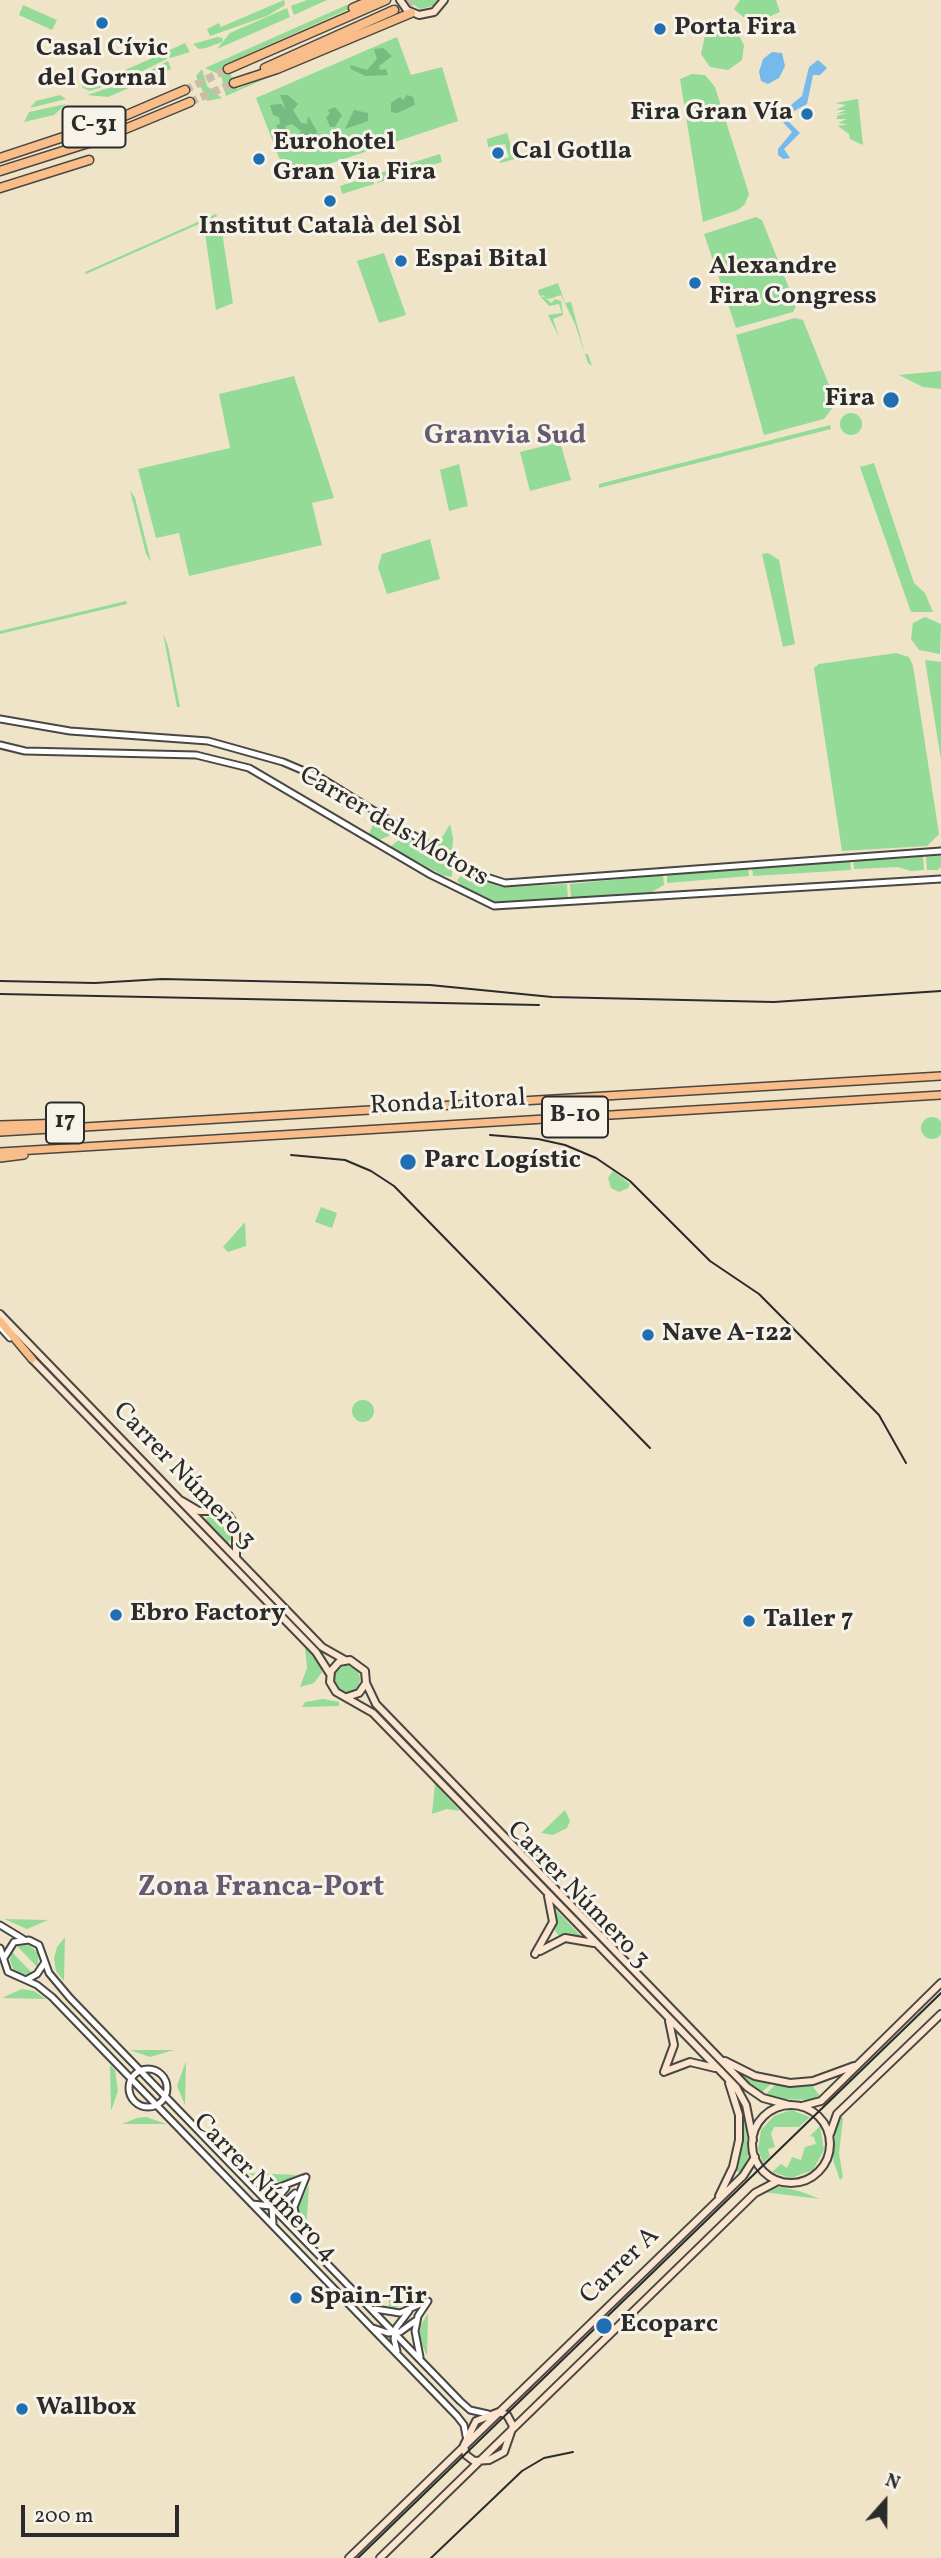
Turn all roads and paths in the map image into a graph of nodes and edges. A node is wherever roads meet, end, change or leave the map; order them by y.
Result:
1 (372, 0) edge
2 (386, 0) tunnel mouth
3 (400, 0) edge
4 (452, 0) edge
5 (443, 2) edge
6 (394, 10) tunnel mouth
7 (411, 13) junction
8 (185, 90) tunnel mouth
9 (190, 102) tunnel mouth
10 (0, 158) edge
11 (89, 160) dead end
12 (0, 171) edge
13 (0, 188) edge
14 (0, 719) edge
15 (0, 745) edge
16 (941, 851) edge
17 (941, 879) edge
18 (941, 1076) edge
19 (941, 1095) edge
20 (130, 1123) junction
21 (0, 1125) edge
22 (0, 1132) edge
23 (68, 1148) junction
24 (0, 1152) edge
25 (0, 1158) edge
26 (0, 1314) edge
27 (0, 1321) edge
28 (0, 1328) edge
29 (32, 1359) junction
30 (173, 1495) junction
31 (239, 1562) junction
32 (345, 1660) junction
33 (330, 1674) junction
34 (366, 1683) junction
35 (347, 1697) junction
36 (546, 1891) junction
37 (0, 1925) edge
38 (23, 1940) junction
39 (599, 1946) junction
40 (0, 1948) edge
41 (4, 1958) junction
42 (45, 1962) junction
43 (22, 1980) junction
44 (941, 1983) edge
45 (665, 2013) junction
46 (941, 2014) edge
47 (721, 2058) junction
48 (859, 2064) junction
49 (141, 2071) junction
50 (720, 2071) junction
51 (727, 2078) junction
52 (132, 2080) junction
53 (164, 2095) junction
54 (155, 2104) junction
55 (789, 2105) junction
56 (800, 2106) junction
57 (830, 2137) junction
58 (753, 2140) junction
59 (755, 2157) junction
60 (247, 2181) junction
61 (778, 2181) junction
62 (297, 2185) junction
63 (252, 2204) junction
64 (714, 2204) junction
65 (272, 2207) junction
66 (273, 2226) junction
67 (301, 2236) junction
68 (370, 2307) junction
69 (412, 2309) junction
70 (418, 2316) junction
71 (372, 2327) junction
72 (395, 2333) junction
73 (398, 2354) junction
74 (422, 2361) junction
75 (499, 2412) junction
76 (488, 2414) junction
77 (513, 2429) junction
78 (466, 2436) junction
79 (464, 2446) junction
80 (480, 2461) junction
81 (349, 2558) edge
82 (380, 2558) edge

1 - 2 highway
3 - 7 main road
4 - 5 main road
5 - 7 main road
6 - 7 highway
8 - 10 highway, C-31
9 - 12 highway, C-31
11 - 13 highway
14 - 16 street, Carrer dels Motors
15 - 17 street, Carrer dels Motors
18 - 20 highway, Ronda Litoral / B-10
19 - 23 highway, Ronda Litoral / B-10
20 - 21 highway, 17
20 - 22 highway, Ronda Litoral / B-10
23 - 24 highway, Ronda Litoral / B-10
23 - 25 highway
26 - 30 main road, Carrer Número 3
27 - 29 highway
28 - 29 street
29 - 33 main road, Carrer Número 3
30 - 31 main road, Carrer Número 3
30 - 31 main road
31 - 32 main road, Carrer Número 3
32 - 33 main road
32 - 34 main road
33 - 35 main road
34 - 35 main road
34 - 47 main road, Carrer Número 3
35 - 36 main road, Carrer Número 3
36 - 39 main road, Carrer Número 3
36 - 39 main road
37 - 38 street
38 - 41 street
38 - 42 street
39 - 45 main road, Carrer Número 3
40 - 41 street
41 - 43 street
42 - 43 street
42 - 49 street, Carrer Número 4
43 - 52 street, Carrer Número 4
44 - 48 main road
45 - 50 main road, Carrer Número 3
45 - 50 main road
46 - 57 main road
47 - 48 main road
47 - 55 main road, Carrer Número 3
48 - 56 main road
49 - 52 street
49 - 53 street, Carrer Número 4
49 - 53 street
50 - 51 main road, Carrer Número 3
51 - 58 main road, Carrer Número 3
51 - 64 main road
52 - 54 street, Carrer Número 4
52 - 54 street
53 - 54 street
53 - 60 street, Carrer Número 4
54 - 63 street, Carrer Número 4
55 - 56 main road
55 - 58 main road
56 - 57 main road
57 - 61 main road
58 - 59 main road
59 - 61 main road
59 - 64 main road, Carrer A
60 - 62 street
60 - 65 street, Carrer Número 4
61 - 77 main road, Carrer A
62 - 65 street
62 - 65 street
62 - 67 street
63 - 65 street
63 - 66 street, Carrer Número 4
64 - 75 main road, Carrer A
65 - 66 street
65 - 67 street, Carrer Número 4
66 - 71 street, Carrer Número 4
67 - 68 street, Carrer Número 4
68 - 69 street
68 - 72 street, Carrer Número 4
69 - 70 street
69 - 72 street
70 - 72 street
70 - 74 street
71 - 72 street
71 - 73 street, Carrer Número 4
72 - 73 street
72 - 74 street, Carrer Número 4
73 - 78 street, Carrer Número 4
74 - 76 street, Carrer Número 4
75 - 76 main road
75 - 77 main road
75 - 79 main road
76 - 78 main road
77 - 80 main road, Carrer A
78 - 79 main road
79 - 80 main road
79 - 81 main road
80 - 82 main road

